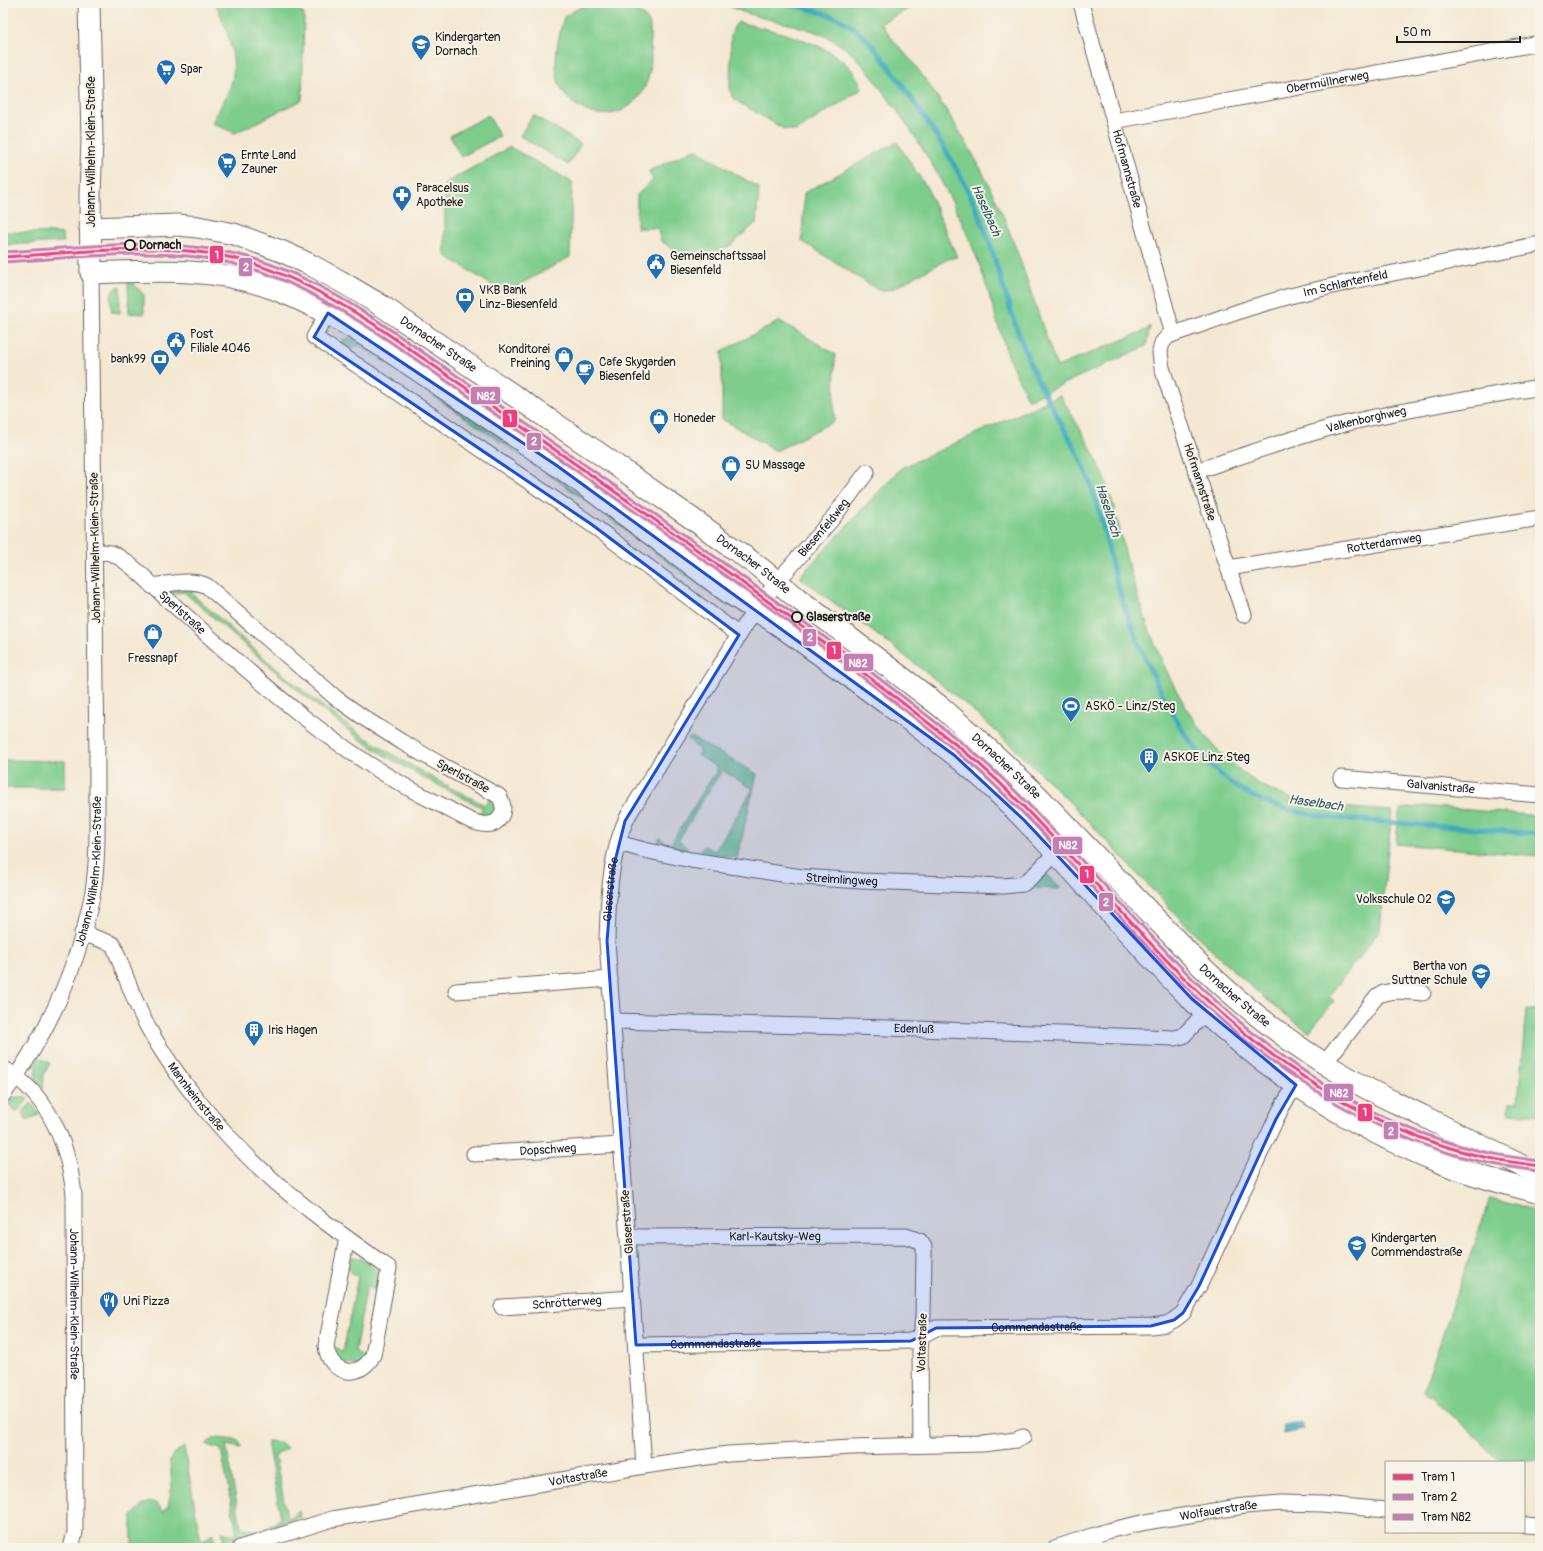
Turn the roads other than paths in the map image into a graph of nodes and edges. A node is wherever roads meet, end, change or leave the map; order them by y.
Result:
1 (89, 3) edge
2 (1081, 3) edge
3 (1540, 43) edge
4 (1114, 121) junction
5 (90, 228) junction
6 (1540, 244) edge
7 (91, 273) junction
8 (328, 313) junction
9 (1173, 334) junction
10 (1161, 347) joint
11 (1540, 387) edge
12 (1197, 471) junction
13 (867, 472) dead end
14 (1540, 518) edge
15 (95, 552) junction
16 (1228, 568) junction
17 (777, 582) junction
18 (152, 586) junction
19 (756, 610) junction
20 (1244, 615) dead end
21 (739, 635) junction
22 (1341, 778) dead end
23 (1540, 795) edge
24 (618, 843) junction
25 (1056, 853) junction
26 (82, 933) junction
27 (610, 979) junction
28 (456, 991) dead end
29 (1423, 993) dead end
30 (1206, 1012) junction
31 (613, 1021) junction
32 (1324, 1064) junction
33 (3, 1068) edge
34 (16, 1077) junction
35 (1296, 1086) junction
36 (3, 1095) edge
37 (621, 1145) junction
38 (474, 1154) dead end
39 (1508, 1159) junction
40 (1540, 1174) edge
41 (1498, 1182) junction
42 (1540, 1193) edge
43 (628, 1237) junction
44 (347, 1238) junction
45 (920, 1241) joint
46 (632, 1298) junction
47 (502, 1307) dead end
48 (922, 1335) junction
49 (636, 1345) junction
50 (1023, 1437) dead end
51 (921, 1445) junction
52 (644, 1466) junction
53 (1385, 1510) edge
54 (1525, 1525) edge
55 (1540, 1526) edge
56 (71, 1548) edge
57 (240, 1548) edge
58 (1056, 1548) edge

1 - 5 street, Johann-Wilhelm-Klein-Straße
2 - 4 street, Hofmannstraße
3 - 4 street, Obermüllnerweg
4 - 9 street, Hofmannstraße
5 - 7 street, Johann-Wilhelm-Klein-Straße
5 - 17 street, Dornacher Straße
6 - 9 street, Im Schlantenfeld
7 - 8 street
7 - 15 street, Johann-Wilhelm-Klein-Straße
8 - 19 street
8 - 21 street
9 - 10 street, Im Schlantenfeld
10 - 12 street, Hofmannstraße
11 - 12 street, Valkenborghweg
12 - 16 street, Hofmannstraße
13 - 17 street, Biesenfeldweg
14 - 16 street, Rotterdamweg
15 - 18 street, Sperlstraße
15 - 26 street, Johann-Wilhelm-Klein-Straße
16 - 20 street, Hofmannstraße
17 - 19 street, Glaserstraße
17 - 32 street, Dornacher Straße
18 - 18 street, Sperlstraße
19 - 21 street, Glaserstraße
19 - 25 street
21 - 24 street, Glaserstraße
22 - 23 street, Galvanistraße
24 - 25 street, Streimlingweg
24 - 27 street, Glaserstraße
25 - 30 street
26 - 34 street, Johann-Wilhelm-Klein-Straße
26 - 44 street, Mannheimstraße
27 - 28 street
27 - 31 street, Glaserstraße
29 - 32 street
30 - 31 street, Edenluß
30 - 35 street
31 - 37 street, Glaserstraße
32 - 39 street, Dornacher Straße
33 - 34 street, Johann-Wilhelm-Klein-Straße
34 - 36 street, Johann-Wilhelm-Klein-Straße
34 - 56 street, Johann-Wilhelm-Klein-Straße
35 - 41 street
35 - 48 street, Commendastraße
37 - 38 street, Dopschweg
37 - 43 street, Glaserstraße
39 - 40 street, Dornacher Straße
39 - 41 street
41 - 42 street
43 - 45 street, Karl-Kautsky-Weg
43 - 46 street, Glaserstraße
44 - 44 street, Mannheimstraße
45 - 48 street, Voltastraße
46 - 47 street, Schrötterweg
46 - 49 street, Glaserstraße
48 - 49 street, Commendastraße
48 - 51 street, Voltastraße
49 - 52 street, Glaserstraße
50 - 51 street, Voltastraße
51 - 52 street, Voltastraße
52 - 57 street, Voltastraße
53 - 58 street, Wolfauerstraße
54 - 55 street

